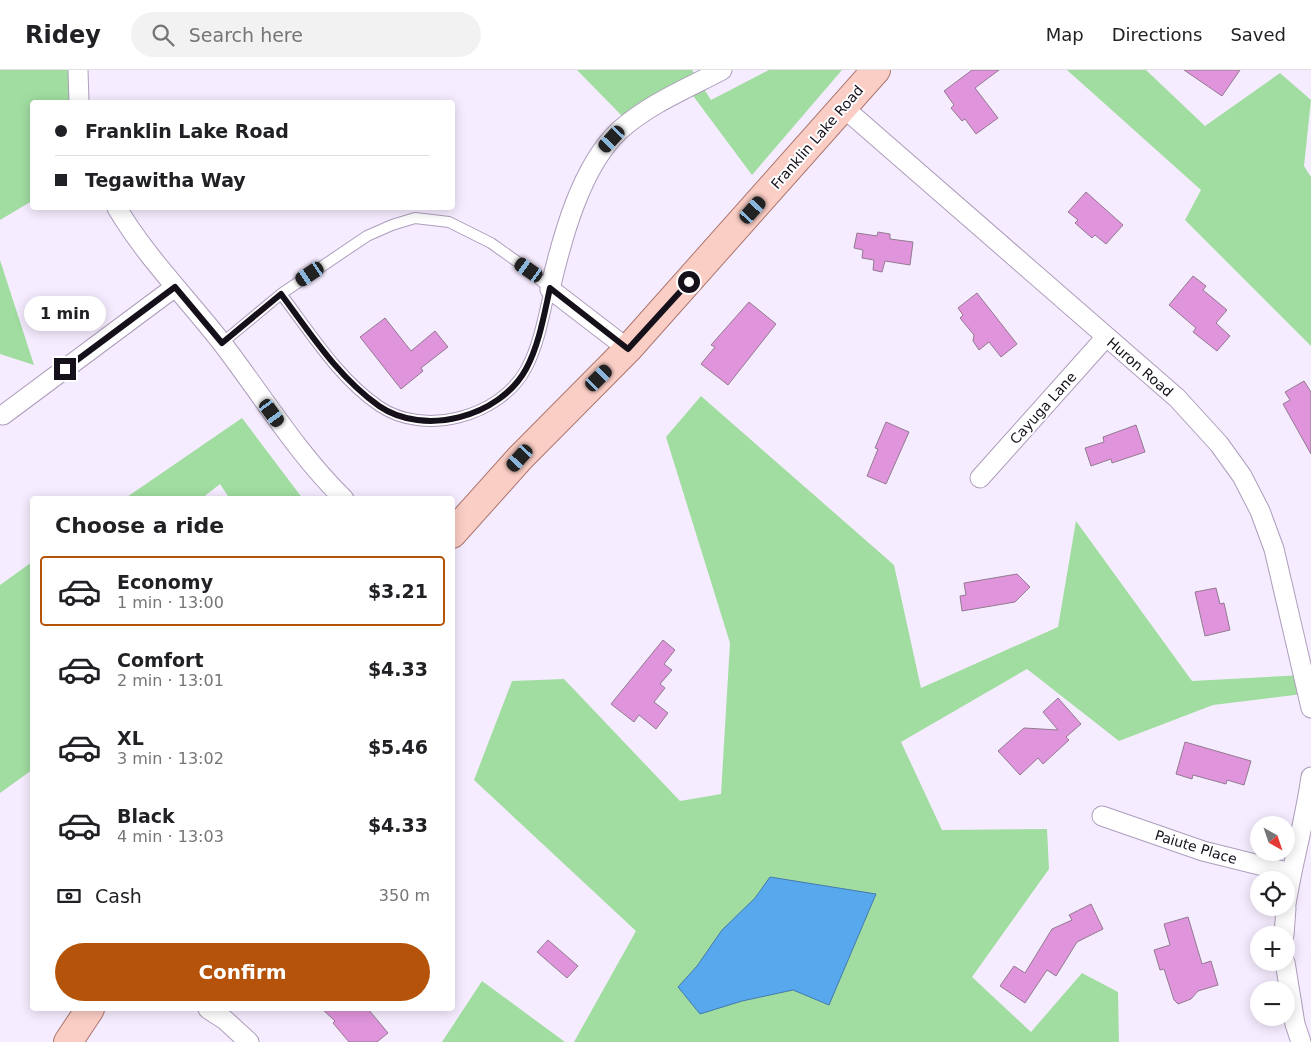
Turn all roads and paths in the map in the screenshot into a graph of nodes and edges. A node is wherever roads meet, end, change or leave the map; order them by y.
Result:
1 (78, 70) edge
2 (722, 70) edge
3 (876, 70) edge
4 (79, 100) edge
5 (844, 108) junction
6 (118, 210) edge
7 (175, 287) junction
8 (550, 288) junction
9 (281, 294) junction
10 (1106, 337) junction
11 (222, 343) junction
12 (628, 349) junction
13 (3, 415) dead end
14 (980, 478) dead end
15 (341, 496) edge
16 (455, 531) edge
17 (1311, 708) edge
18 (1311, 781) edge
19 (1102, 816) dead end
20 (1283, 871) edge
21 (1291, 871) edge
22 (1286, 971) edge
23 (89, 1011) edge
24 (211, 1011) edge
25 (68, 1042) edge
26 (249, 1042) edge
27 (1301, 1042) edge

1 - 4 street
2 - 8 street
3 - 5 main road, Franklin Lake Road
5 - 10 street, Huron Road
5 - 12 main road, Franklin Lake Road
6 - 7 street
7 - 11 street
7 - 13 street
8 - 9 lane
8 - 9 lane
8 - 12 street
9 - 11 lane
10 - 14 street, Cayuga Lane
10 - 17 street, Huron Road
11 - 15 street
12 - 16 main road, Franklin Lake Road
18 - 21 street
19 - 20 street, Paiute Place
22 - 27 street
23 - 25 main road
24 - 26 street

